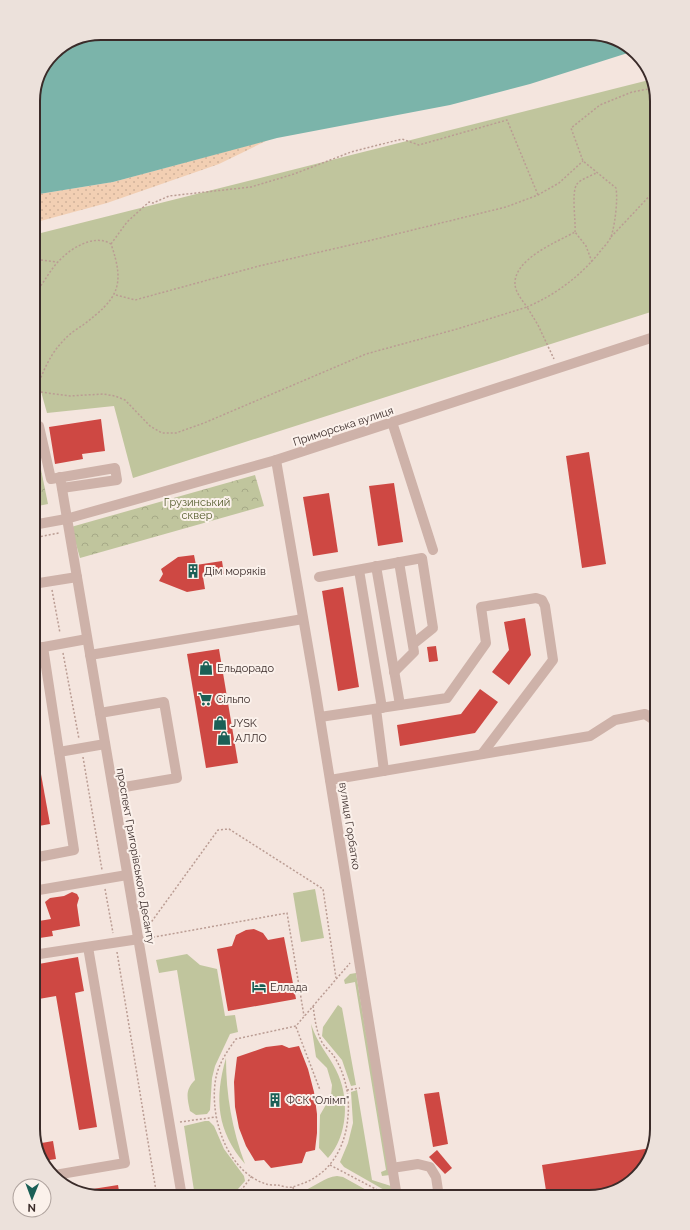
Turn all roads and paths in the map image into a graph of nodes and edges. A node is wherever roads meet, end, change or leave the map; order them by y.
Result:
1 (649, 89) edge
2 (583, 161) junction
3 (596, 173) junction
4 (538, 195) junction
5 (650, 196) edge
6 (575, 232) junction
7 (611, 238) junction
8 (111, 244) junction
9 (40, 260) edge
10 (58, 262) junction
11 (592, 262) junction
12 (40, 289) edge
13 (116, 295) junction
14 (527, 307) junction
15 (650, 338) edge
16 (558, 369) junction
17 (40, 381) edge
18 (40, 392) edge
19 (392, 422) junction
20 (40, 430) edge
21 (276, 460) junction
22 (60, 477) junction
23 (62, 488) junction
24 (66, 519) junction
25 (40, 525) edge
26 (68, 531) junction
27 (40, 537) edge
28 (433, 550) dead end
29 (399, 562) junction
30 (376, 566) junction
31 (359, 570) junction
32 (77, 577) junction
33 (319, 577) dead end
34 (40, 583) edge
35 (303, 619) junction
36 (87, 639) junction
37 (413, 644) junction
38 (40, 648) edge
39 (90, 655) junction
40 (40, 658) edge
41 (394, 672) junction
42 (400, 705) junction
43 (379, 708) junction
44 (100, 713) junction
45 (320, 717) junction
46 (650, 717) edge
47 (105, 744) junction
48 (59, 752) junction
49 (482, 754) junction
50 (384, 771) junction
51 (330, 780) junction
52 (113, 789) junction
53 (40, 857) edge
54 (127, 875) junction
55 (40, 890) edge
56 (139, 940) junction
57 (88, 947) junction
58 (40, 954) edge
59 (358, 954) junction
60 (336, 979) junction
61 (313, 1006) junction
62 (304, 1016) junction
63 (296, 1026) junction
64 (360, 1088) dead end
65 (320, 1090) dead end
66 (347, 1090) junction
67 (216, 1117) junction
68 (170, 1124) junction
69 (330, 1165) junction
70 (392, 1168) junction
71 (60, 1174) edge
72 (252, 1176) junction
73 (293, 1187) junction
74 (181, 1190) edge
75 (241, 1190) edge
76 (294, 1190) edge
77 (377, 1190) edge
78 (396, 1190) edge
79 (438, 1190) edge

1 - 2 path
2 - 3 path
2 - 4 path
3 - 6 path
3 - 7 path
4 - 8 path
4 - 13 path
5 - 7 path
6 - 11 path
6 - 14 path
7 - 11 path
8 - 10 path
8 - 13 path
9 - 10 path
10 - 12 path
11 - 14 path
13 - 17 path
14 - 16 path
14 - 18 path
15 - 16 street, Приморська вулиця
16 - 19 street, Приморська вулиця
19 - 21 street, Приморська вулиця
19 - 28 street
20 - 22 street
21 - 24 street, Приморська вулиця
21 - 35 street, вулиця Горбатко
22 - 23 street, проспект Григорівського Десанту
22 - 23 street
23 - 24 street, проспект Григорівського Десанту
24 - 25 street, Приморська вулиця
24 - 26 street, проспект Григорівського Десанту
26 - 27 path
26 - 32 street, проспект Григорівського Десанту
29 - 30 street
29 - 37 street
29 - 37 street
30 - 31 street
30 - 41 street
31 - 33 street
31 - 43 street
32 - 34 street
32 - 36 street, проспект Григорівського Десанту
35 - 39 street
35 - 45 street, вулиця Горбатко
36 - 38 street
36 - 39 street, проспект Григорівського Десанту
37 - 41 street
39 - 44 street, проспект Григорівського Десанту
40 - 48 street
41 - 42 street
42 - 43 street
42 - 49 street
43 - 45 street
43 - 50 street
44 - 47 street, проспект Григорівського Десанту
44 - 52 street
45 - 51 street, вулиця Горбатко
46 - 49 street
47 - 48 street
47 - 52 street, проспект Григорівського Десанту
48 - 53 street
49 - 50 street
50 - 51 street
51 - 59 street, вулиця Горбатко
52 - 54 street, проспект Григорівського Десанту
54 - 55 street
54 - 56 street, проспект Григорівського Десанту
56 - 57 street
56 - 60 path
56 - 62 path
56 - 68 street, проспект Григорівського Десанту
57 - 58 street
57 - 71 street
59 - 60 path
59 - 70 street, вулиця Горбатко
60 - 61 path
61 - 62 path
61 - 66 path
62 - 63 path
63 - 65 path
63 - 67 path
64 - 66 path
66 - 69 path
67 - 68 path
67 - 72 path
68 - 74 street, проспект Григорівського Десанту
69 - 73 path
69 - 77 path
70 - 78 street, вулиця Горбатко
70 - 79 street
72 - 73 path
72 - 75 path
73 - 76 path

